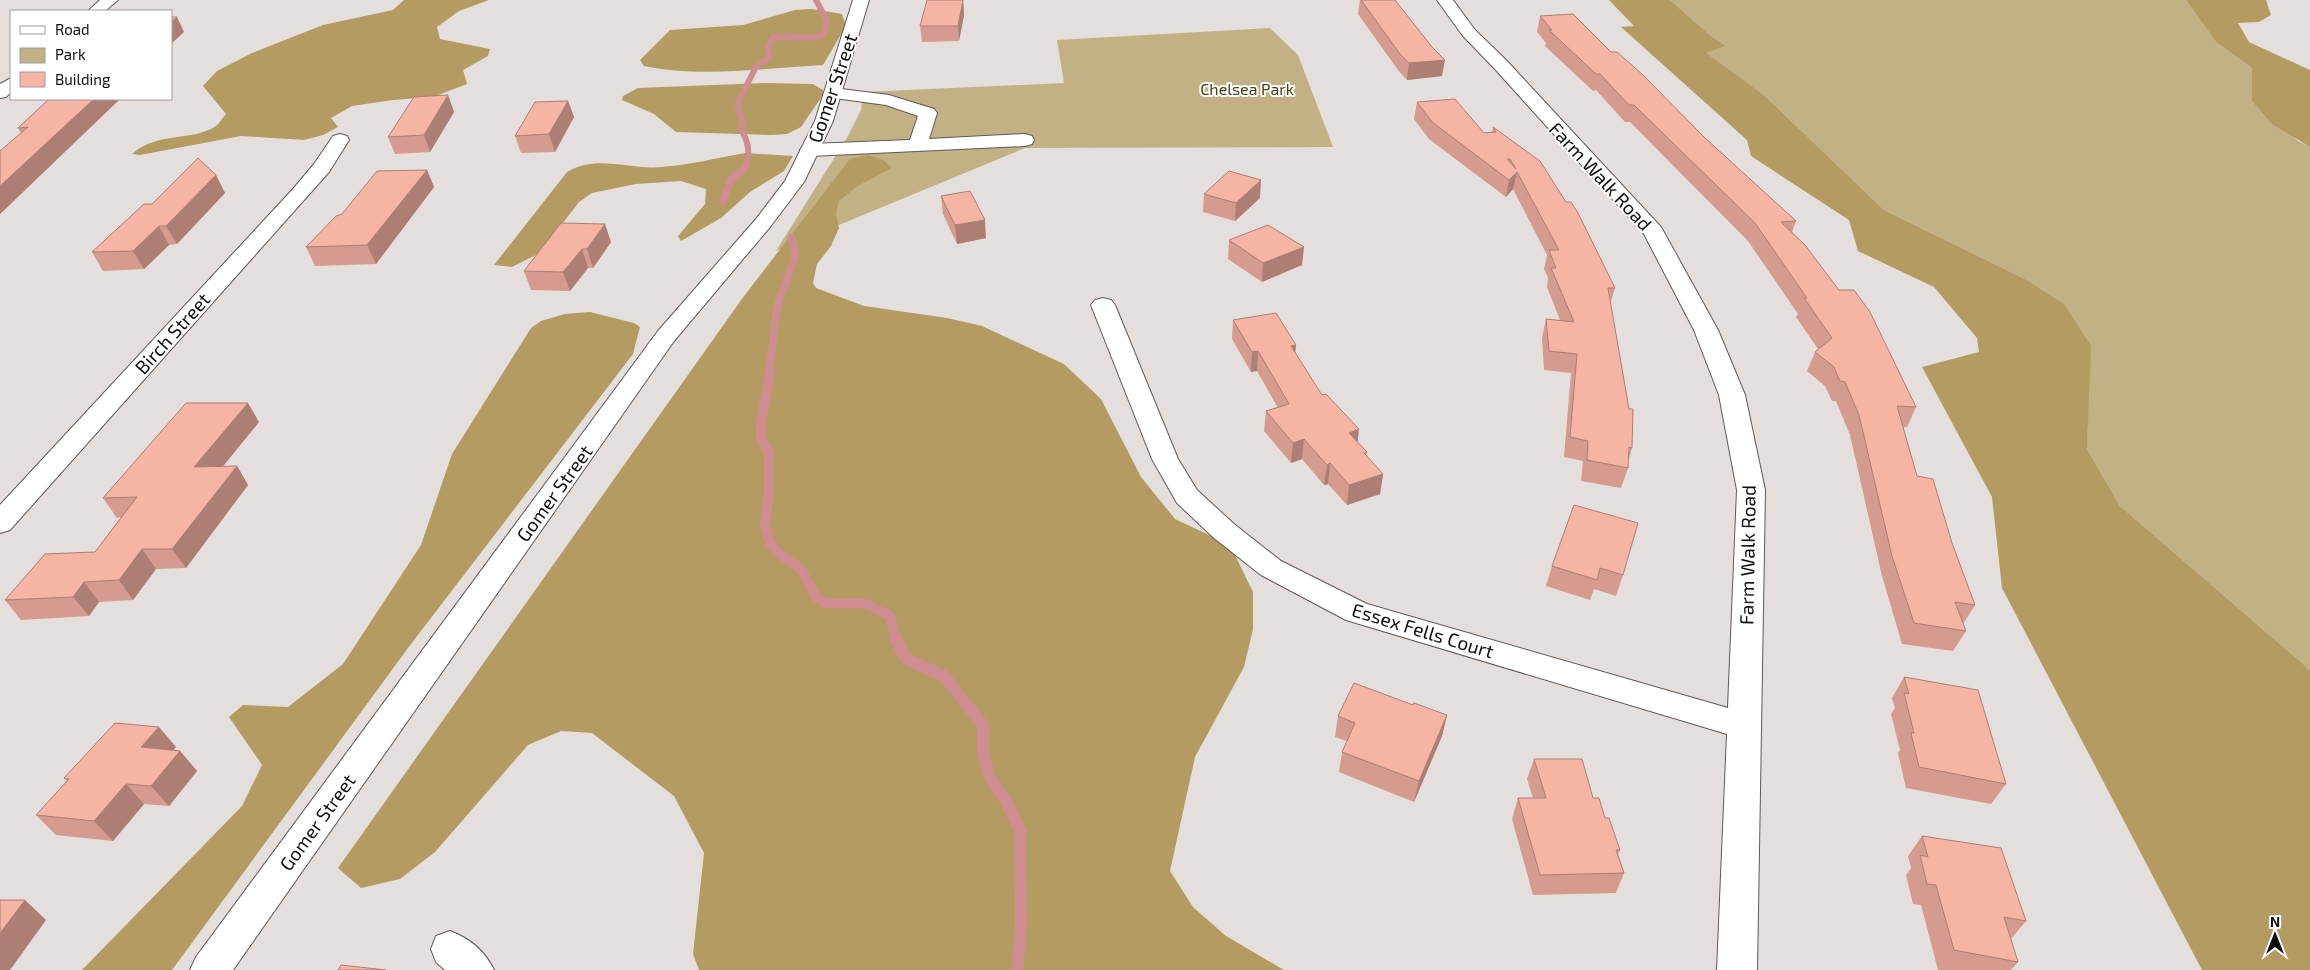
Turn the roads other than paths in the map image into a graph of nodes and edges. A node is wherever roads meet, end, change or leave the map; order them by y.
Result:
1 (110, 0) edge
2 (861, 0) edge
3 (1445, 0) edge
4 (97, 10) edge
5 (10, 84) edge
6 (0, 93) edge
7 (833, 93) junction
8 (340, 140) dead end
9 (1025, 140) dead end
10 (918, 145) junction
11 (810, 150) junction
12 (1103, 305) dead end
13 (0, 523) edge
14 (1744, 726) junction
15 (210, 970) edge
16 (1737, 970) edge

1 - 4 street
2 - 7 street, Gomer Street
3 - 14 street, Farm Walk Road
5 - 6 street
7 - 10 street
7 - 11 street, Gomer Street
8 - 13 street, Birch Street
9 - 10 street
10 - 11 street
11 - 15 street, Gomer Street
12 - 14 street, Essex Fells Court
14 - 16 street, Farm Walk Road

